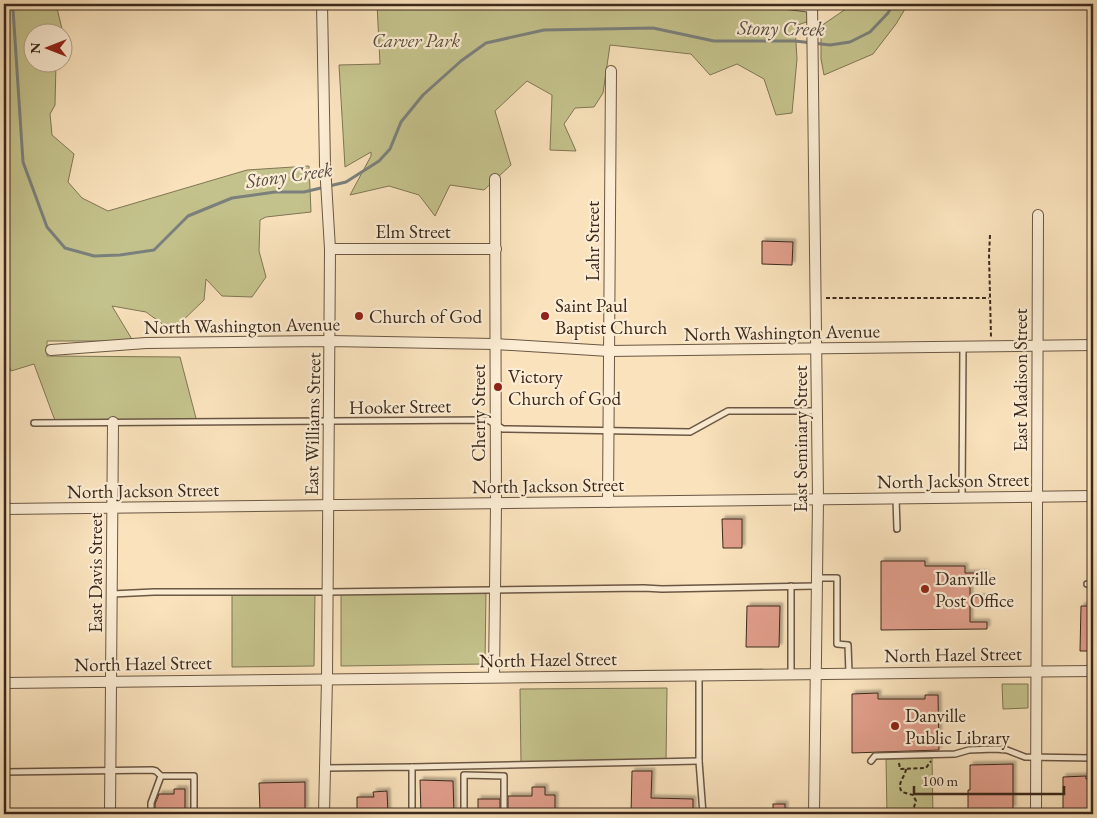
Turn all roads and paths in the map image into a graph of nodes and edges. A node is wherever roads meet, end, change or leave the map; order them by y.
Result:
1 (322, 4) edge
2 (788, 4) edge
3 (812, 5) edge
4 (611, 71) dead end
5 (496, 179) dead end
6 (1038, 215) dead end
7 (990, 235) dead end
8 (330, 249) junction
9 (496, 249) junction
10 (826, 298) dead end
11 (989, 298) junction
12 (991, 337) dead end
13 (330, 341) junction
14 (495, 344) junction
15 (1093, 345) edge
16 (1038, 346) junction
17 (963, 347) junction
18 (816, 349) junction
19 (51, 350) dead end
20 (609, 352) junction
21 (818, 411) junction
22 (329, 421) junction
23 (113, 422) junction
24 (34, 423) dead end
25 (496, 425) junction
26 (609, 432) junction
27 (1093, 496) edge
28 (1037, 497) junction
29 (896, 498) junction
30 (962, 498) junction
31 (818, 499) junction
32 (608, 502) junction
33 (496, 503) junction
34 (328, 504) junction
35 (112, 508) junction
36 (4, 509) edge
37 (897, 529) dead end
38 (817, 582) junction
39 (790, 586) junction
40 (495, 590) junction
41 (328, 592) junction
42 (112, 594) junction
43 (1036, 671) junction
44 (1093, 671) edge
45 (790, 673) junction
46 (816, 673) junction
47 (849, 673) junction
48 (699, 674) junction
49 (494, 677) junction
50 (328, 678) junction
51 (112, 681) junction
52 (4, 683) edge
53 (4, 702) edge
54 (934, 755) junction
55 (1036, 757) junction
56 (1093, 758) edge
57 (898, 759) dead end
58 (699, 761) junction
59 (871, 761) dead end
60 (412, 767) junction
61 (325, 768) junction
62 (906, 769) junction
63 (111, 770) junction
64 (4, 772) edge
65 (161, 776) junction
66 (110, 814) edge
67 (151, 814) edge
68 (194, 814) edge
69 (324, 814) edge
70 (412, 814) edge
71 (464, 814) edge
72 (504, 814) edge
73 (702, 814) edge
74 (814, 814) edge
75 (908, 814) edge
76 (1036, 814) edge

1 - 8 street, East Williams Street
2 - 3 street
3 - 18 street, East Seminary Street
4 - 20 street, Lahr Street
5 - 9 street, Cherry Street
6 - 16 street, East Madison Street
7 - 11 path
8 - 9 street, Elm Street
8 - 13 street, East Williams Street
9 - 14 street, Cherry Street
10 - 11 path
11 - 12 path
13 - 14 street, North Washington Avenue
13 - 19 street, North Washington Avenue
13 - 22 street, East Williams Street
14 - 20 street, North Washington Avenue
14 - 25 street, Cherry Street
15 - 16 street, North Washington Avenue
16 - 17 street, North Washington Avenue
16 - 28 street, East Madison Street
17 - 18 street, North Washington Avenue
17 - 30 lane
18 - 20 street, North Washington Avenue
18 - 21 street, East Seminary Street
20 - 26 street, Lahr Street
21 - 26 lane, Hooker Street
21 - 31 street, East Seminary Street
22 - 23 lane, Hooker Street
22 - 25 lane, Hooker Street
22 - 34 street, East Williams Street
23 - 24 lane, Hooker Street
23 - 35 street, East Davis Street
25 - 26 lane, Hooker Street
25 - 33 street, Cherry Street
26 - 32 street, Lahr Street
27 - 28 street, North Jackson Street
28 - 30 street, North Jackson Street
28 - 43 street, East Madison Street
29 - 30 street, North Jackson Street
29 - 31 street, North Jackson Street
29 - 37 lane
31 - 32 street, North Jackson Street
31 - 38 street, East Seminary Street
32 - 33 street, North Jackson Street
33 - 34 street, North Jackson Street
33 - 40 street, Cherry Street
34 - 35 street, North Jackson Street
34 - 41 street, East Williams Street
35 - 36 street, North Jackson Street
35 - 42 street, East Davis Street
38 - 39 lane
38 - 46 street, East Seminary Street
38 - 47 lane
39 - 40 lane
39 - 45 lane
40 - 41 lane
40 - 49 street, Cherry Street
41 - 42 lane
41 - 50 street, East Williams Street
42 - 51 street, East Davis Street
43 - 44 street, North Hazel Street
43 - 47 street, North Hazel Street
43 - 55 street, East Madison Street
45 - 46 street, North Hazel Street
45 - 48 street, North Hazel Street
46 - 47 street, North Hazel Street
46 - 74 street, East Seminary Street
48 - 49 street, North Hazel Street
48 - 58 lane
49 - 50 street, North Hazel Street
50 - 51 street, North Hazel Street
50 - 61 street, East Williams Street
51 - 52 street, North Hazel Street
51 - 63 street, East Davis Street
52 - 53 lane
54 - 55 lane
54 - 59 lane
54 - 62 path
55 - 56 lane
55 - 76 street, East Madison Street
57 - 62 path
58 - 60 lane
58 - 73 lane
60 - 61 lane
60 - 70 lane
61 - 69 street, East Williams Street
62 - 75 path
63 - 64 lane
63 - 65 lane
63 - 66 street, East Davis Street
65 - 67 lane
65 - 68 lane
71 - 72 lane

